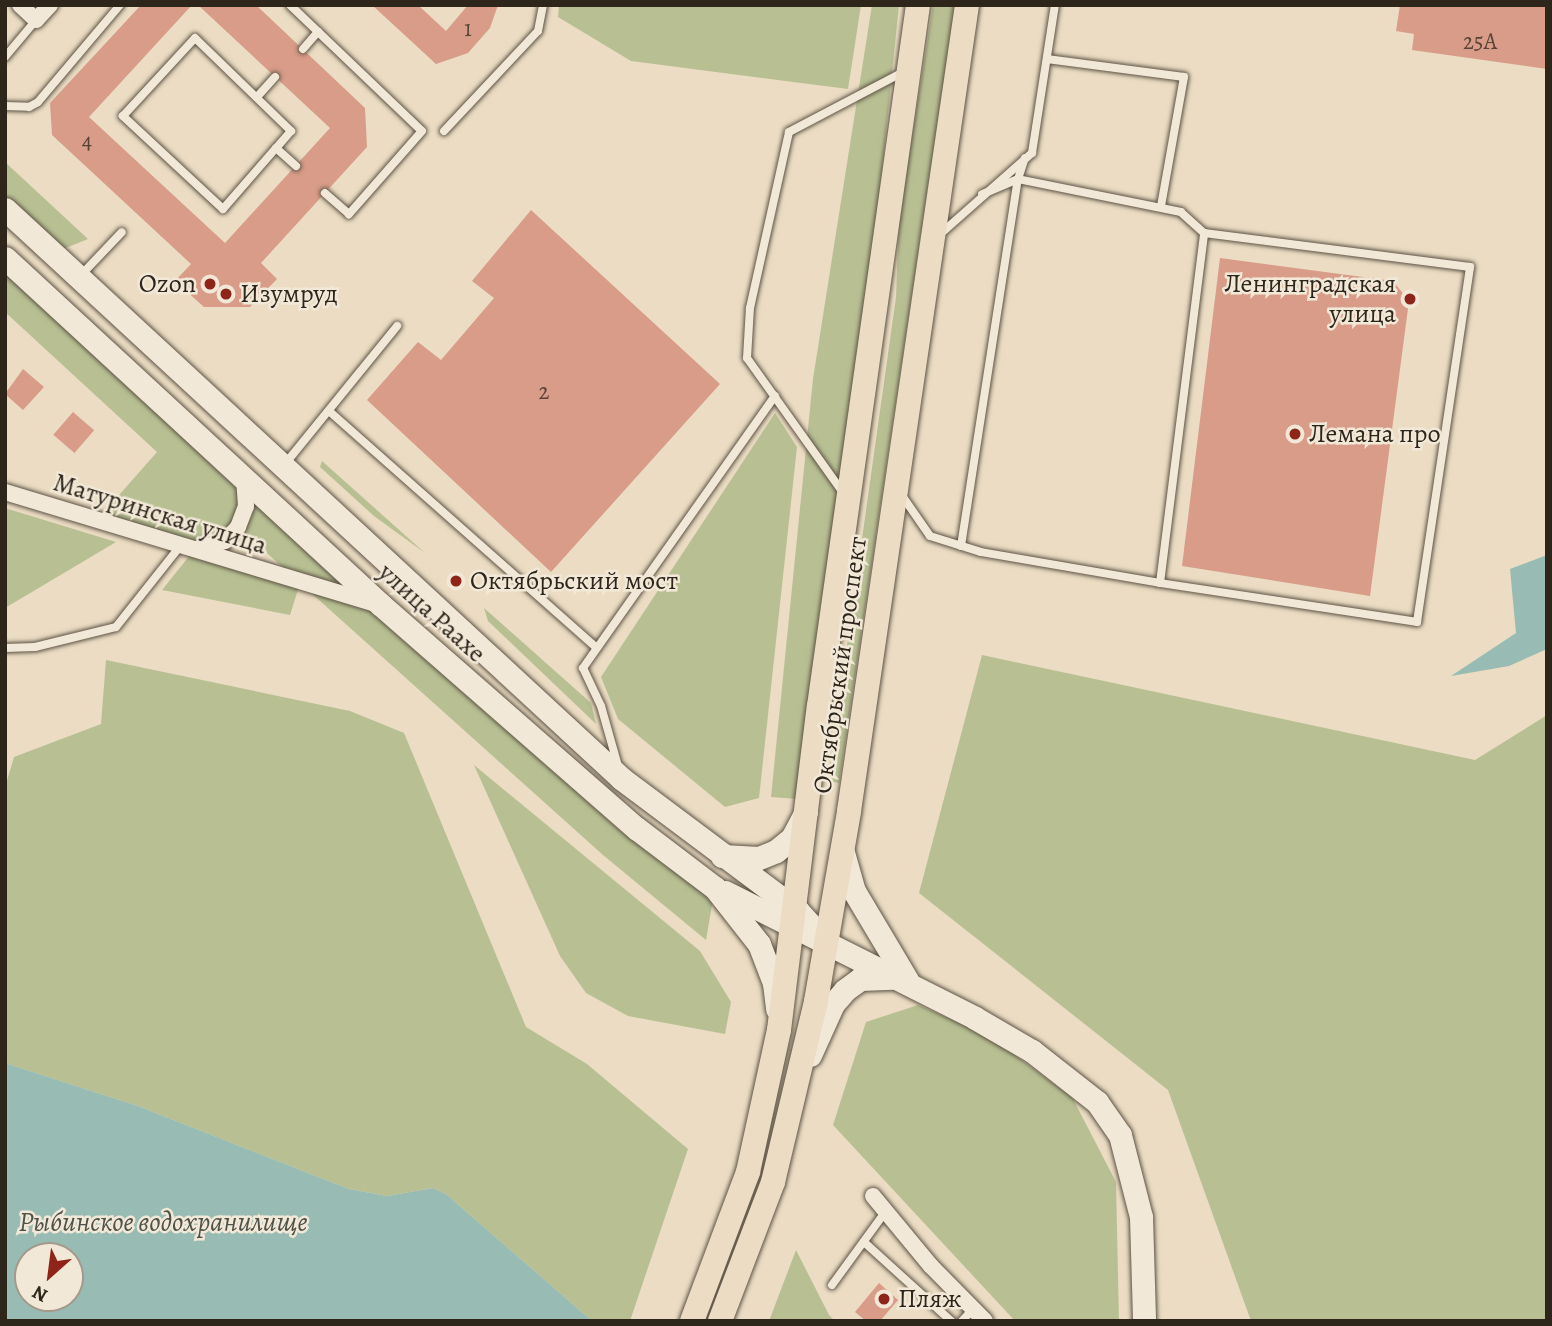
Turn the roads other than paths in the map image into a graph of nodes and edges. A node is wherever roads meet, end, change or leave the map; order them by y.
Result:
1 (20, 5) edge
2 (50, 5) edge
3 (120, 5) edge
4 (289, 5) edge
5 (542, 5) edge
6 (918, 5) edge
7 (967, 5) edge
8 (1055, 5) edge
9 (37, 20) junction
10 (318, 32) junction
11 (303, 48) dead end
12 (5, 57) edge
13 (1047, 59) junction
14 (908, 69) junction
15 (275, 77) dead end
16 (257, 97) junction
17 (5, 106) edge
18 (444, 131) dead end
19 (276, 148) junction
20 (1026, 158) junction
21 (296, 166) dead end
22 (1018, 179) junction
23 (325, 193) dead end
24 (982, 194) junction
25 (1161, 206) junction
26 (5, 209) edge
27 (122, 232) dead end
28 (1203, 233) junction
29 (933, 240) junction
30 (5, 258) edge
31 (79, 278) junction
32 (397, 326) dead end
33 (775, 396) junction
34 (330, 412) junction
35 (283, 466) junction
36 (244, 479) junction
37 (897, 480) junction
38 (5, 492) edge
39 (848, 500) junction
40 (961, 546) junction
41 (188, 547) junction
42 (1160, 583) junction
43 (381, 605) junction
44 (5, 648) edge
45 (597, 648) junction
46 (622, 779) junction
47 (851, 798) junction
48 (811, 799) junction
49 (842, 849) junction
50 (720, 855) junction
51 (715, 888) junction
52 (795, 919) junction
53 (827, 943) junction
54 (906, 980) junction
55 (779, 1030) junction
56 (797, 1086) junction
57 (873, 1196) dead end
58 (886, 1211) junction
59 (864, 1242) junction
60 (832, 1285) dead end
61 (968, 1315) edge
62 (692, 1321) edge
63 (720, 1321) edge
64 (951, 1321) edge
65 (985, 1321) edge
66 (1144, 1321) edge

1 - 9 street
2 - 9 street
3 - 17 lane
4 - 10 lane
5 - 18 lane
6 - 14 main road, Октябрьский проспект
7 - 29 main road, Октябрьский проспект
8 - 13 lane
9 - 12 lane
10 - 11 lane
10 - 23 lane
13 - 20 lane
13 - 25 lane
14 - 33 lane
14 - 39 main road, Октябрьский проспект
15 - 16 lane
16 - 19 lane
16 - 19 lane
19 - 21 lane
20 - 22 lane
20 - 24 lane
22 - 24 lane
22 - 25 lane
22 - 40 lane
24 - 29 lane
25 - 28 lane
26 - 31 main road, улица Раахе
27 - 31 lane
28 - 42 lane
28 - 42 lane
29 - 37 main road, Октябрьский проспект
30 - 36 main road, улица Раахе
31 - 35 main road, улица Раахе
32 - 34 lane
33 - 39 lane
33 - 45 lane
34 - 35 lane
34 - 45 lane
35 - 46 main road, улица Раахе
36 - 41 street
36 - 43 main road, улица Раахе
37 - 40 lane
37 - 47 main road, Октябрьский проспект
38 - 41 street, Матуринская улица
39 - 48 main road, Октябрьский проспект
40 - 42 lane
41 - 43 street, Матуринская улица
41 - 44 lane
43 - 51 main road, улица Раахе
45 - 46 lane
46 - 50 main road, улица Раахе
47 - 48 main road
47 - 49 main road, Октябрьский проспект
48 - 50 main road
48 - 52 main road, Октябрьский проспект
49 - 53 main road, Октябрьский проспект
49 - 54 main road
50 - 52 main road, улица Раахе
51 - 52 main road
51 - 55 main road, улица Раахе
52 - 53 main road, улица Раахе
52 - 55 main road, Октябрьский проспект
53 - 54 main road
53 - 56 main road, Октябрьский проспект
54 - 56 main road
54 - 66 main road
55 - 62 main road, Октябрьский проспект
56 - 63 main road, Октябрьский проспект
57 - 58 street
58 - 59 lane
58 - 61 street
59 - 60 lane
59 - 64 lane
61 - 65 street

